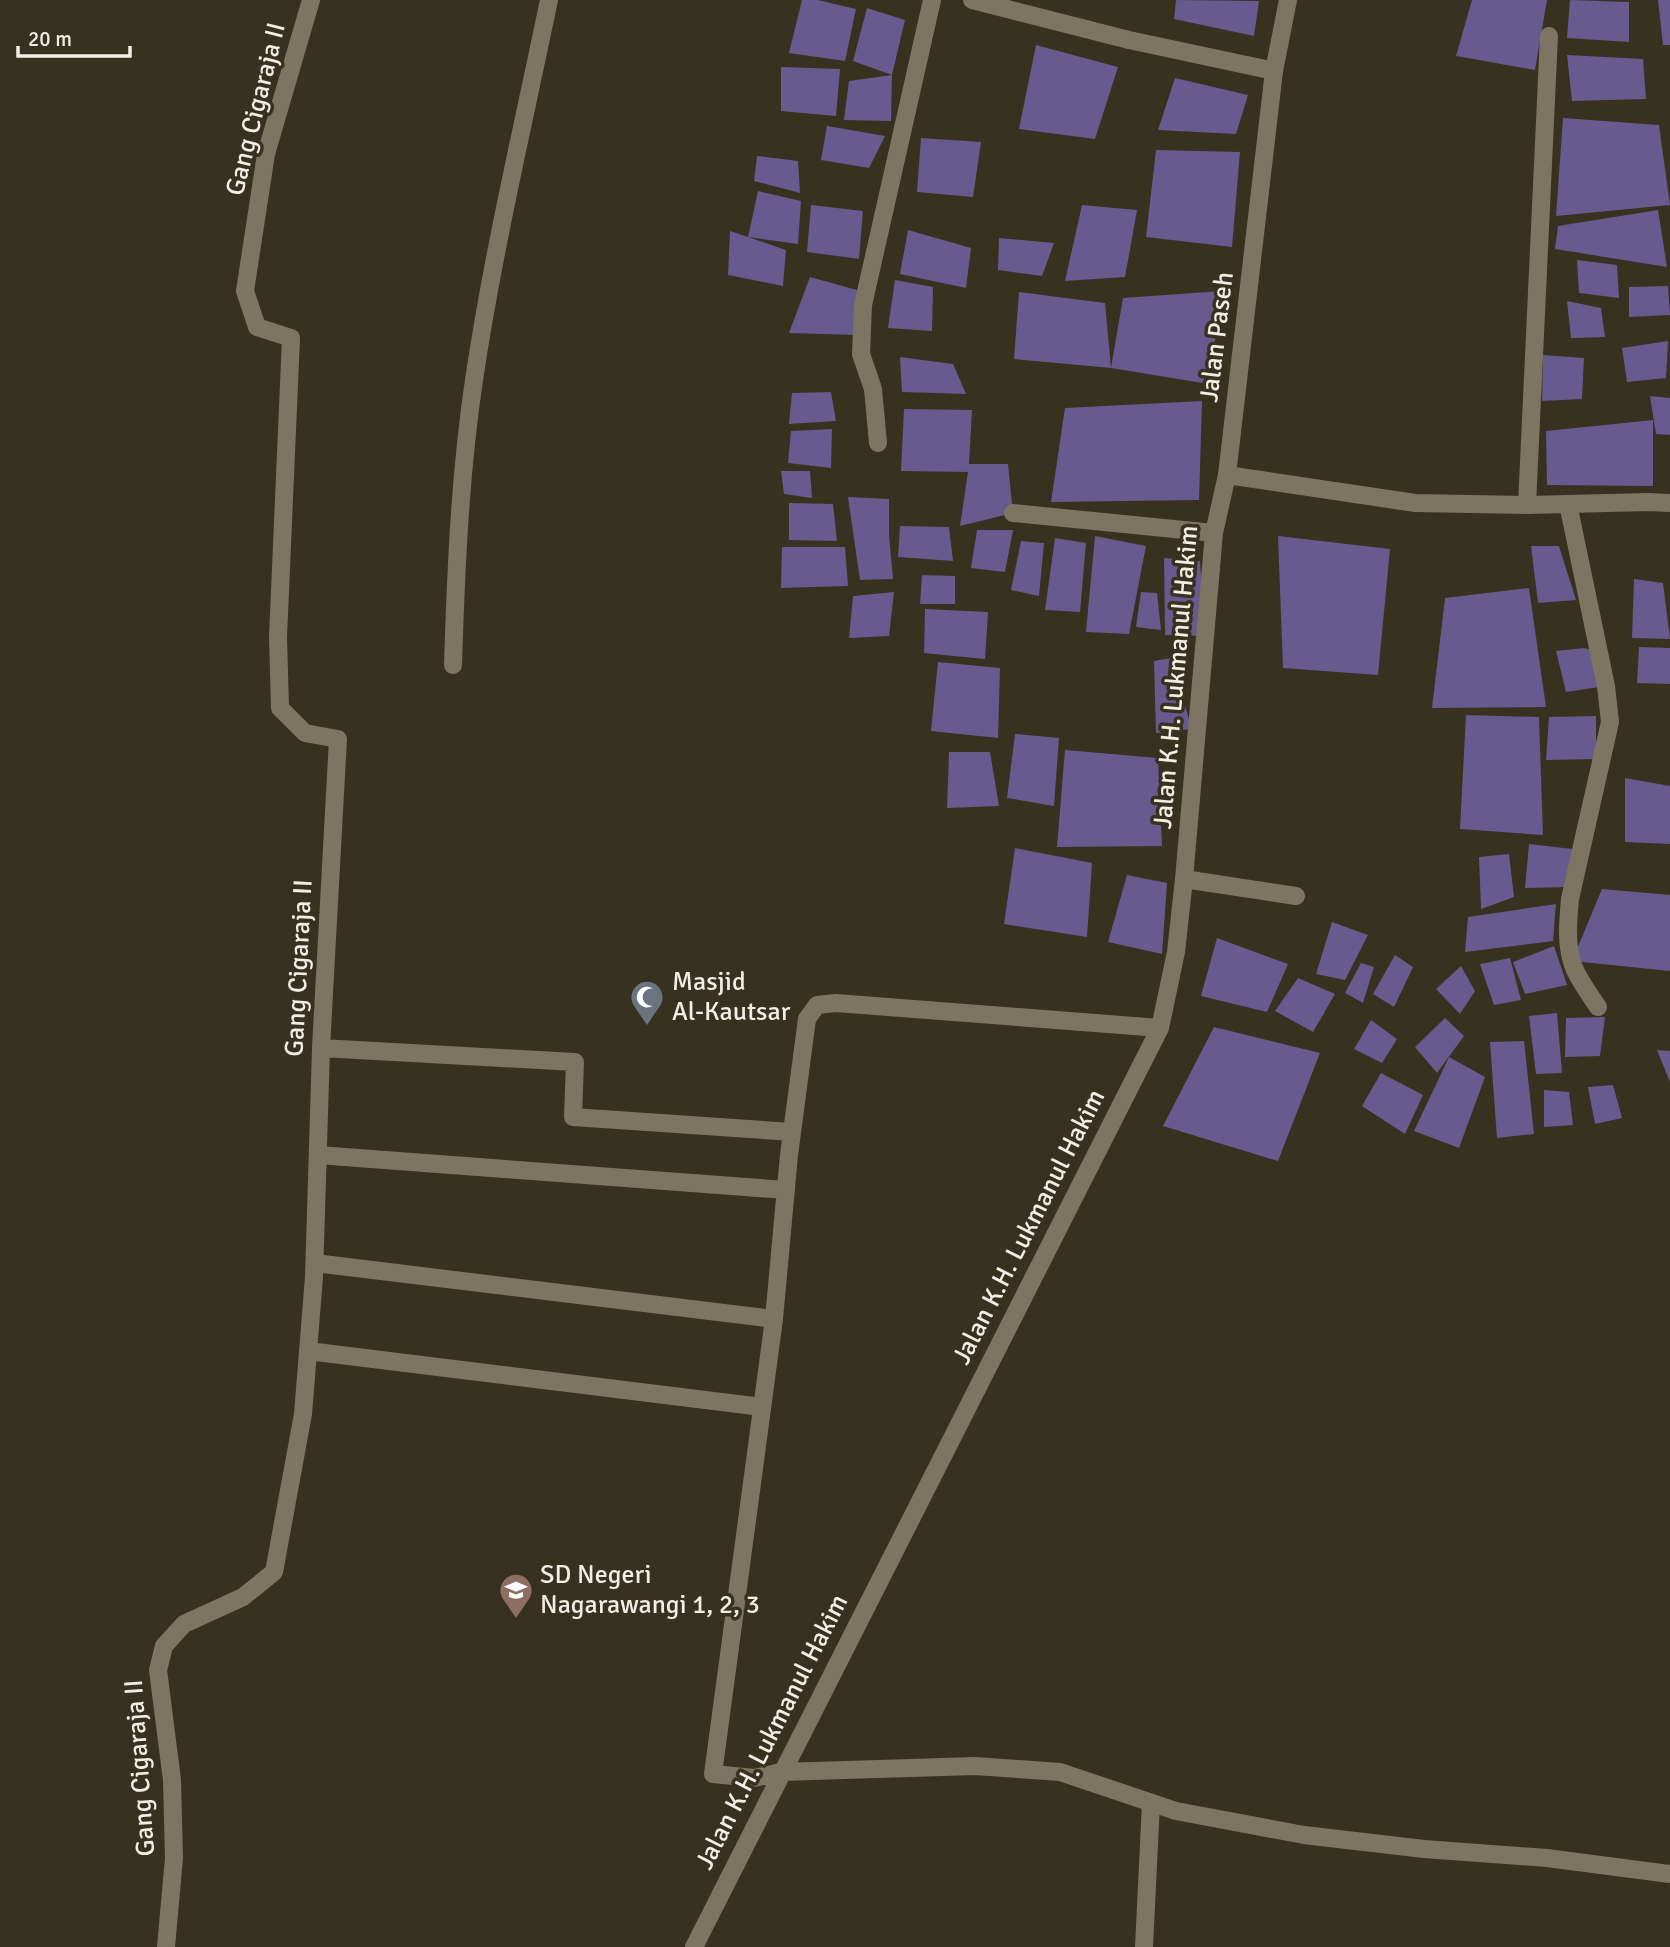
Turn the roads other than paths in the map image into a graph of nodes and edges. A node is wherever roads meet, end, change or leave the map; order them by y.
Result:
1 (311, 0) edge
2 (549, 0) edge
3 (932, 0) edge
4 (972, 0) edge
5 (1288, 0) edge
6 (1549, 36) dead end
7 (1274, 71) junction
8 (878, 443) dead end
9 (1227, 475) junction
10 (1670, 503) edge
11 (1568, 504) junction
12 (1527, 505) junction
13 (1013, 513) dead end
14 (1214, 533) junction
15 (453, 665) dead end
16 (1184, 879) junction
17 (1296, 897) dead end
18 (1598, 1007) dead end
19 (1160, 1028) junction
20 (321, 1048) junction
21 (792, 1132) junction
22 (318, 1155) junction
23 (786, 1190) junction
24 (315, 1263) junction
25 (774, 1319) junction
26 (308, 1351) junction
27 (762, 1408) junction
28 (781, 1772) junction
29 (1151, 1803) junction
30 (1670, 1874) edge
31 (166, 1947) edge
32 (694, 1947) edge
33 (1144, 1947) edge

1 - 20 street, Gang Cigaraja II
2 - 15 street
3 - 8 street
4 - 7 street
5 - 7 street, Jalan Paseh
6 - 12 street
7 - 9 street, Jalan Paseh
9 - 12 street
9 - 14 street, Jalan K.H. Lukmanul Hakim
10 - 11 street
11 - 12 street
11 - 18 street
13 - 14 street
14 - 16 street, Jalan K.H. Lukmanul Hakim
16 - 17 street
16 - 19 street, Jalan K.H. Lukmanul Hakim
19 - 21 street
19 - 28 street, Jalan K.H. Lukmanul Hakim
20 - 21 street
20 - 22 street, Gang Cigaraja II
21 - 23 street
22 - 23 street
22 - 24 street, Gang Cigaraja II
23 - 25 street
24 - 25 street
24 - 26 street, Gang Cigaraja II
25 - 27 street
26 - 27 street
26 - 31 street, Gang Cigaraja II
27 - 28 street
28 - 29 street
28 - 32 street, Jalan K.H. Lukmanul Hakim
29 - 30 street
29 - 33 street

